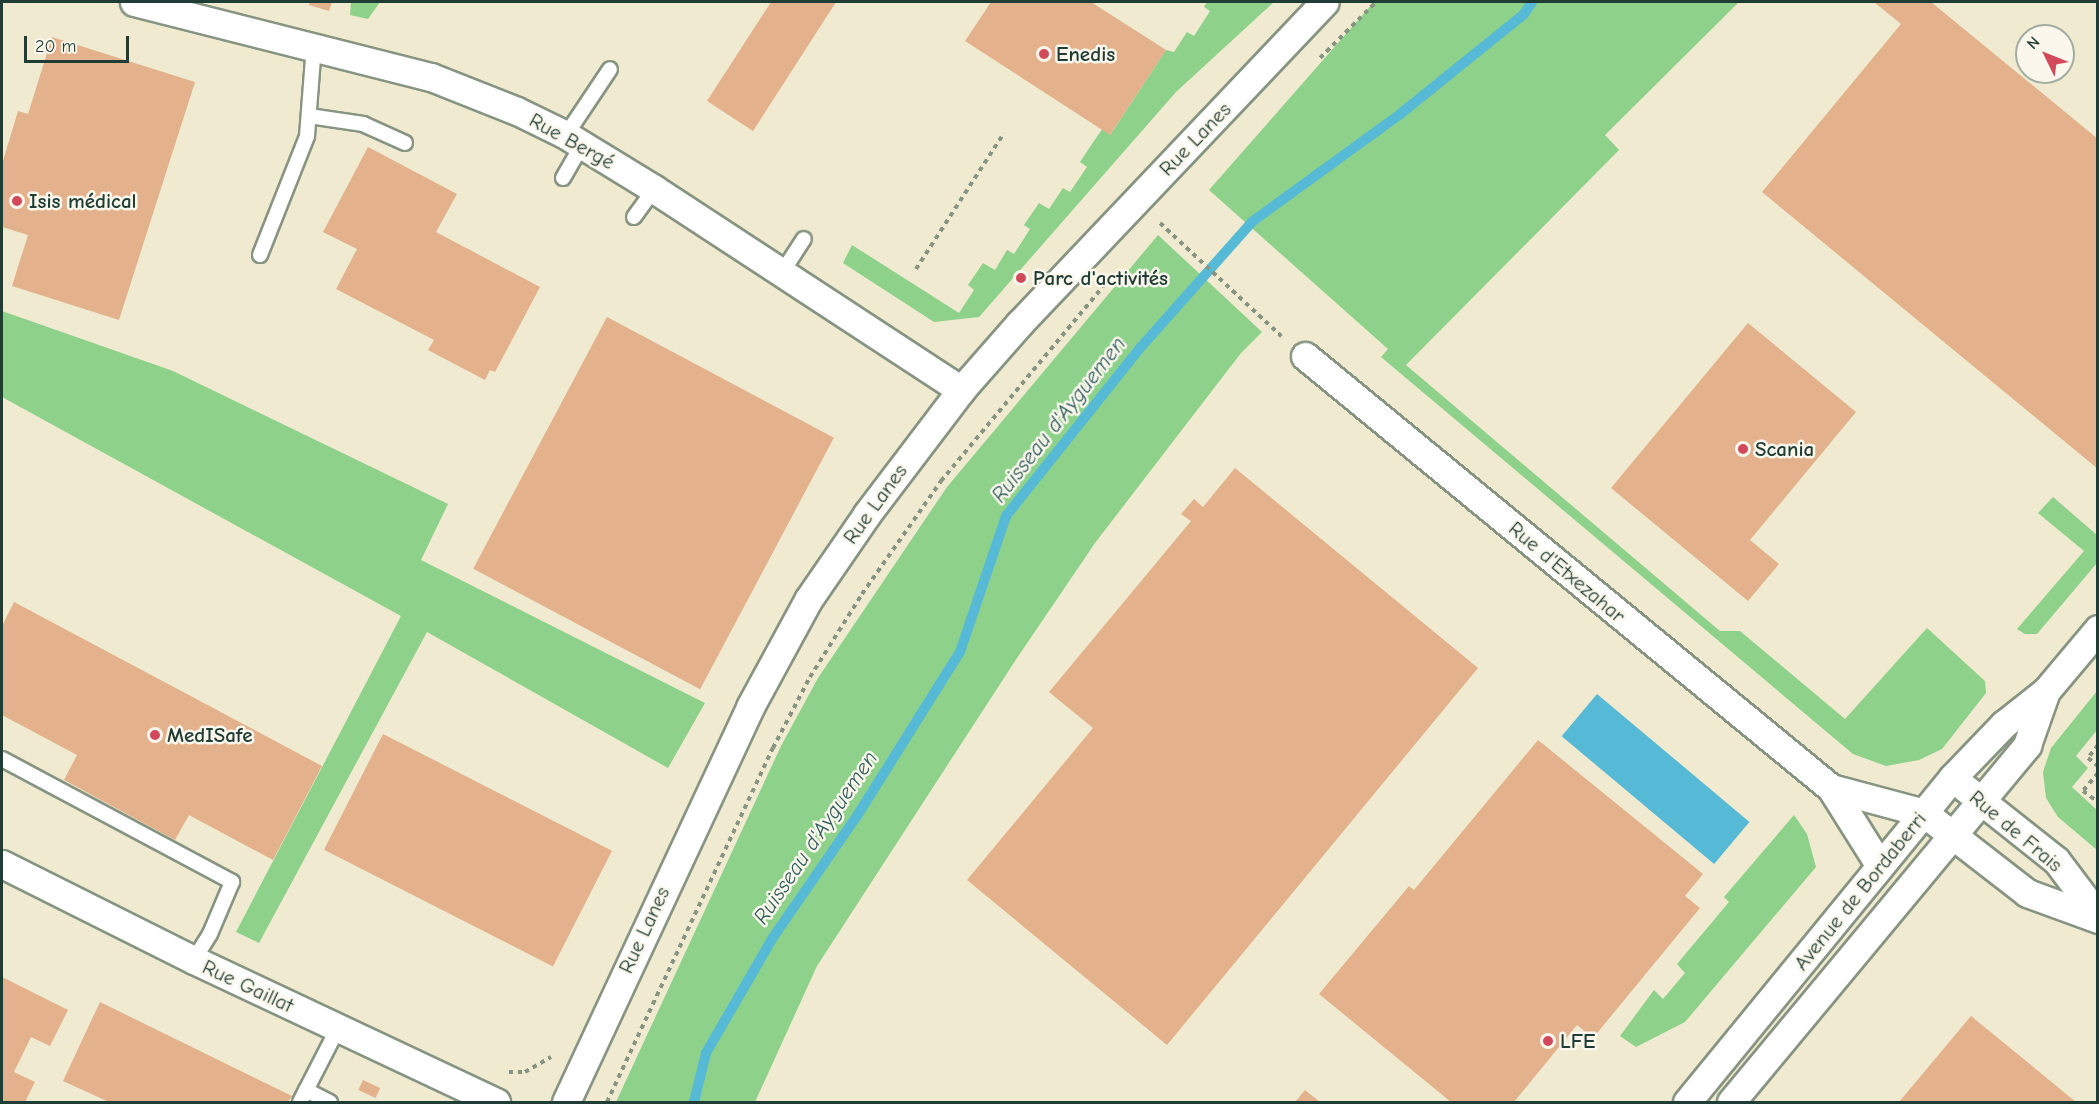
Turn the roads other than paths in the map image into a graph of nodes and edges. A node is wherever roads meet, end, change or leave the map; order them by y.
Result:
1 (134, 2) edge
2 (1325, 2) edge
3 (176, 6) edge
4 (314, 45) junction
5 (610, 69) dead end
6 (309, 116) junction
7 (574, 140) junction
8 (405, 143) dead end
9 (563, 178) dead end
10 (654, 189) junction
11 (634, 218) dead end
12 (804, 238) dead end
13 (260, 255) dead end
14 (783, 271) junction
15 (1296, 349) road end
16 (961, 390) junction
17 (2097, 628) edge
18 (2046, 691) junction
19 (2, 759) edge
20 (1953, 778) junction
21 (1831, 788) junction
22 (1980, 800) junction
23 (1924, 813) junction
24 (1950, 835) junction
25 (2, 864) edge
26 (1880, 866) junction
27 (2097, 918) edge
28 (194, 960) junction
29 (338, 1028) junction
30 (303, 1096) edge
31 (330, 1102) edge
32 (496, 1102) edge
33 (566, 1102) edge
34 (1687, 1102) edge
35 (1731, 1102) edge

1 - 3 street, Rue Bergé
2 - 16 street, Rue Lanes
3 - 4 street, Rue Bergé
4 - 6 lane
4 - 7 street, Rue Bergé
5 - 7 lane
6 - 8 lane
6 - 13 lane
7 - 9 lane
7 - 10 street, Rue Bergé
10 - 11 lane
10 - 14 street, Rue Bergé
12 - 14 lane
14 - 16 street, Rue Bergé
15 - 21 street, Rue d'Etxezahar
16 - 33 street, Rue Lanes
17 - 18 street, Avenue de Bordaberri
18 - 20 street, Avenue de Bordaberri
18 - 22 street, Avenue de Bordaberri
19 - 28 lane
20 - 22 street, Rue de Frais
20 - 23 street, Avenue de Bordaberri
21 - 23 street, Rue d'Etxezahar
21 - 26 street, Rue d'Etxezahar
22 - 24 street, Avenue de Bordaberri
22 - 27 street, Rue de Frais
23 - 24 street, Rue de Frais
23 - 26 street, Avenue de Bordaberri
24 - 27 street, Rue de Frais
24 - 35 street, Avenue de Bordaberri
25 - 28 street, Rue Gaillat
26 - 34 street, Avenue de Bordaberri
28 - 29 street, Rue Gaillat
29 - 30 lane
29 - 32 street, Rue Gaillat
30 - 31 lane

